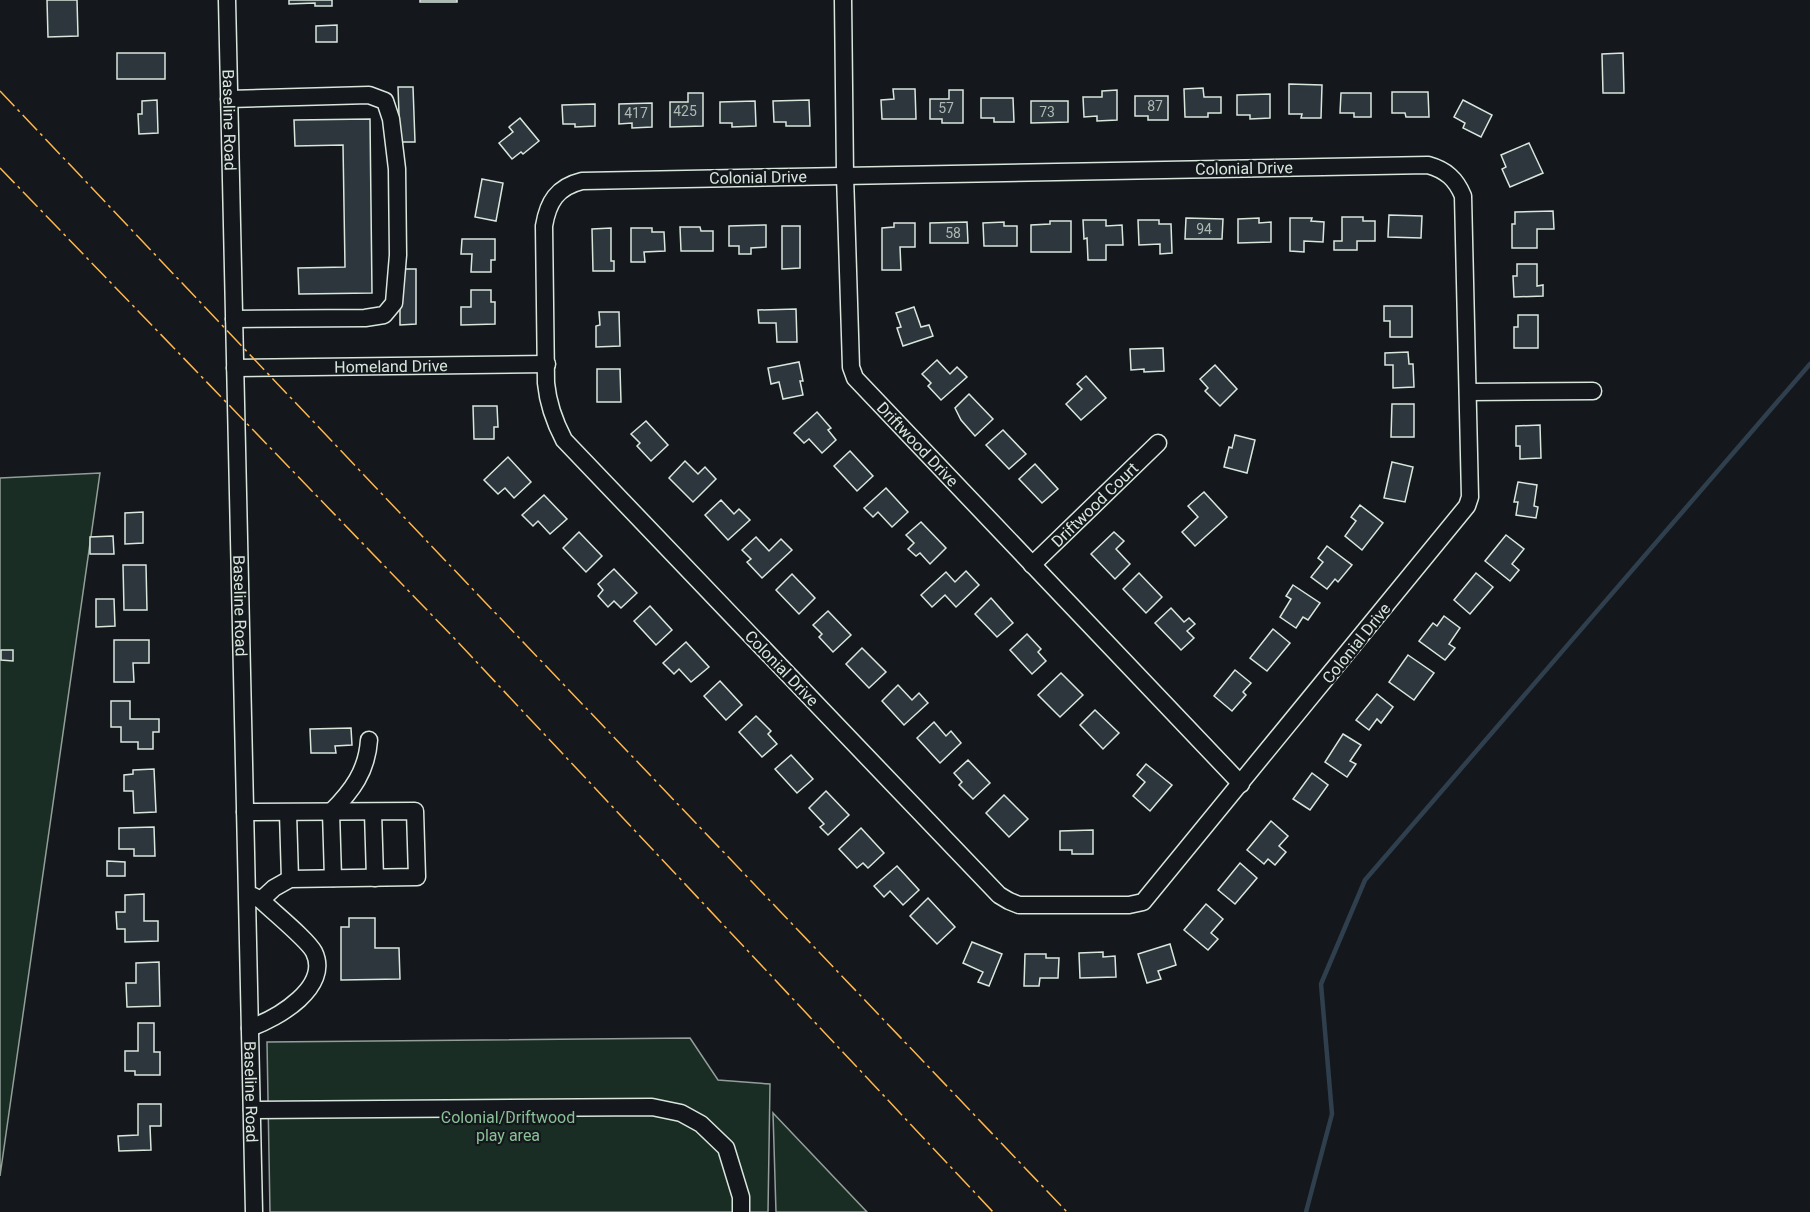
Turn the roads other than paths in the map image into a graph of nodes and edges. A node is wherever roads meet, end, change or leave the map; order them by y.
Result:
1 (227, 0) edge
2 (843, 0) edge
3 (229, 99) junction
4 (845, 175) junction
5 (234, 320) junction
6 (547, 364) junction
7 (235, 368) junction
8 (1593, 391) dead end
9 (1468, 392) junction
10 (1158, 443) dead end
11 (1032, 565) junction
12 (369, 740) dead end
13 (1241, 784) junction
14 (245, 812) junction
15 (331, 812) junction
16 (374, 812) junction
17 (288, 813) junction
18 (333, 878) junction
19 (375, 878) junction
20 (290, 879) junction
21 (253, 896) junction
22 (250, 1028) junction
23 (252, 1110) junction
24 (254, 1212) edge
25 (741, 1212) edge

1 - 3 street, Baseline Road
2 - 4 street, Driftwood Drive
3 - 5 street, Baseline Road
3 - 5 street
4 - 6 street, Colonial Drive
4 - 9 street, Colonial Drive
4 - 11 street, Driftwood Drive
5 - 7 street, Baseline Road
6 - 7 street, Homeland Drive
6 - 13 street, Colonial Drive
7 - 14 street, Baseline Road
8 - 9 street
9 - 13 street, Colonial Drive
10 - 11 street, Driftwood Court
11 - 13 street, Driftwood Drive
12 - 15 street
14 - 17 street
14 - 21 street, Baseline Road
15 - 16 street
15 - 17 street
15 - 18 street
16 - 19 street
16 - 19 street
17 - 20 street
18 - 19 street
18 - 20 street
20 - 21 street
21 - 22 street, Baseline Road
21 - 22 street
22 - 23 street, Baseline Road
23 - 24 street, Baseline Road
23 - 25 street

